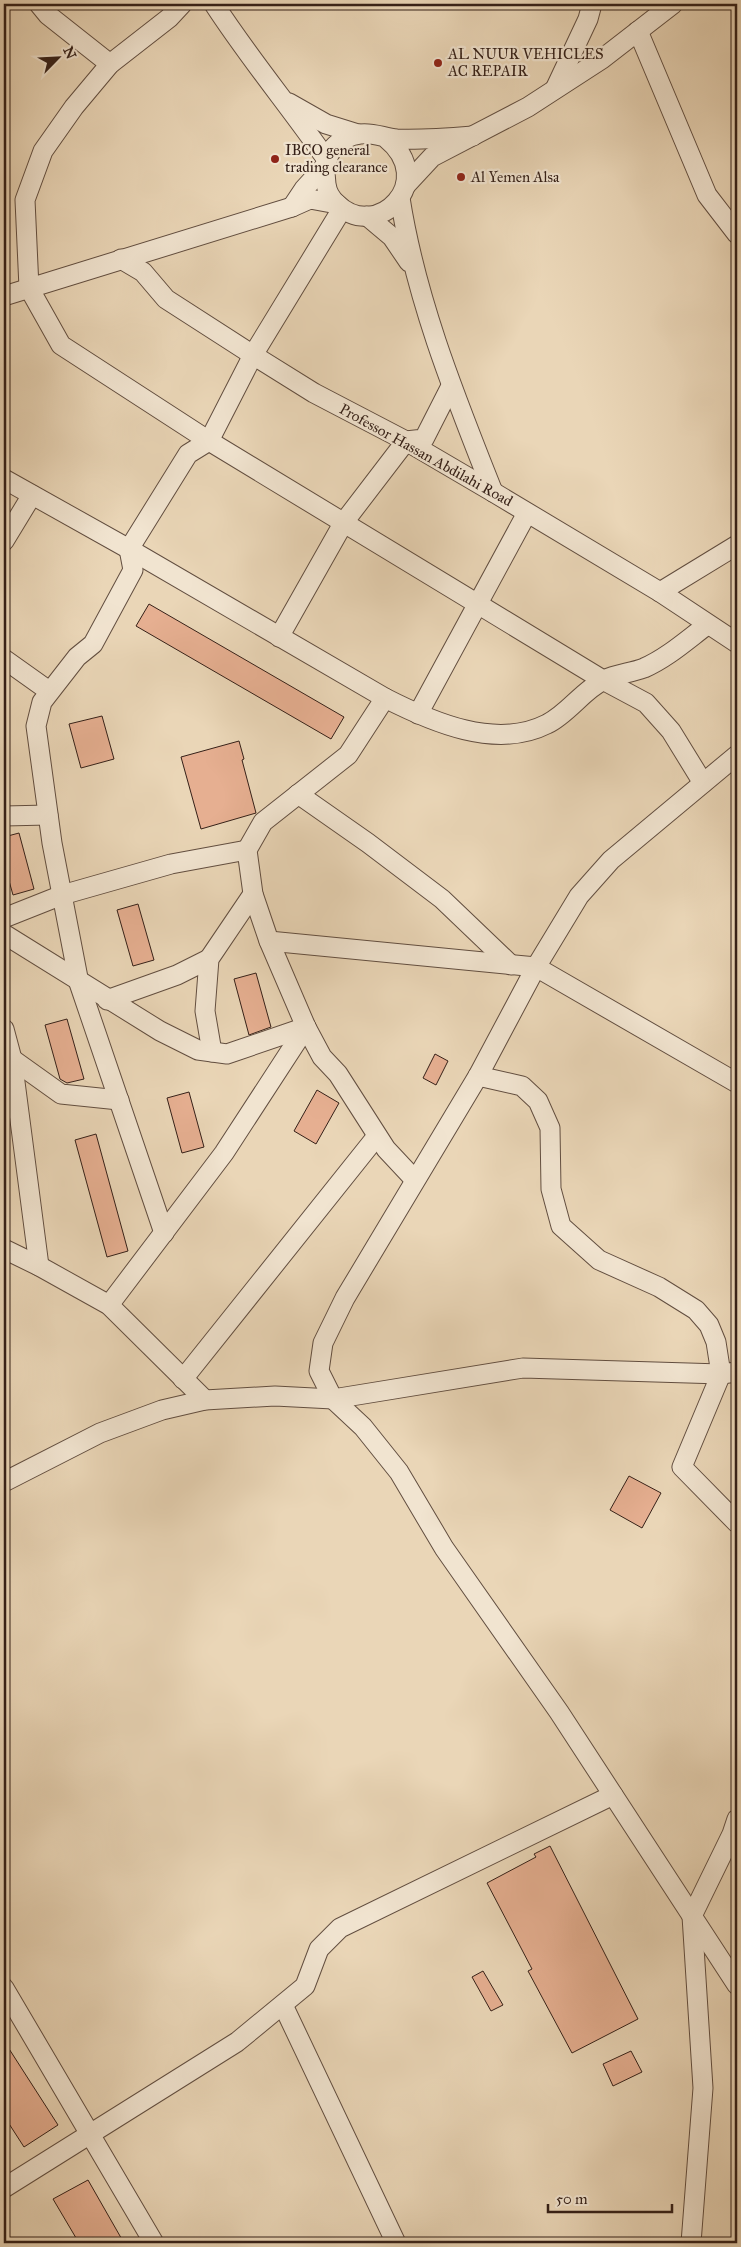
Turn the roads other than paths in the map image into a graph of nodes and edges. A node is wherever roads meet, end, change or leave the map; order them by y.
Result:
1 (39, 4) edge
2 (182, 4) edge
3 (214, 4) edge
4 (592, 4) edge
5 (664, 7) edge
6 (638, 32) junction
7 (110, 64) junction
8 (556, 87) junction
9 (284, 100) junction
10 (358, 134) junction
11 (473, 136) junction
12 (386, 138) junction
13 (326, 163) junction
14 (403, 192) junction
15 (340, 206) junction
16 (292, 207) junction
17 (367, 216) junction
18 (737, 234) edge
19 (121, 259) junction
20 (413, 267) junction
21 (29, 288) junction
22 (4, 296) edge
23 (253, 356) junction
24 (452, 386) junction
25 (209, 441) junction
26 (406, 441) junction
27 (4, 479) edge
28 (493, 492) junction
29 (32, 495) junction
30 (527, 513) junction
31 (344, 522) junction
32 (4, 541) edge
33 (737, 545) edge
34 (130, 549) junction
35 (660, 592) junction
36 (476, 603) junction
37 (707, 625) junction
38 (279, 637) junction
39 (737, 644) edge
40 (4, 659) edge
41 (603, 680) junction
42 (49, 692) junction
43 (385, 698) junction
44 (418, 714) junction
45 (737, 755) edge
46 (703, 784) junction
47 (298, 794) junction
48 (48, 815) junction
49 (4, 816) edge
50 (247, 850) junction
51 (253, 894) junction
52 (62, 895) junction
53 (4, 918) edge
54 (4, 934) edge
55 (269, 941) junction
56 (209, 959) junction
57 (511, 965) junction
58 (536, 967) junction
59 (79, 983) junction
60 (107, 1000) junction
61 (306, 1027) junction
62 (4, 1029) edge
63 (212, 1052) junction
64 (12, 1060) junction
65 (478, 1076) junction
66 (737, 1083) edge
67 (119, 1100) junction
68 (377, 1136) junction
69 (415, 1180) junction
70 (164, 1233) junction
71 (4, 1249) edge
72 (39, 1266) junction
73 (109, 1305) junction
74 (729, 1373) edge
75 (184, 1379) junction
76 (333, 1399) junction
77 (206, 1400) junction
78 (4, 1482) edge
79 (737, 1523) edge
80 (613, 1795) junction
81 (736, 1830) edge
82 (692, 1916) junction
83 (737, 1985) edge
84 (4, 1988) edge
85 (283, 2005) junction
86 (89, 2134) junction
87 (4, 2188) edge
88 (154, 2243) edge
89 (396, 2243) edge
90 (691, 2243) edge

1 - 7 street
2 - 7 street
3 - 9 street
4 - 8 street
5 - 6 street
6 - 8 street
6 - 18 street
7 - 21 street
8 - 11 street
9 - 10 street
9 - 13 street
10 - 12 street
10 - 13 street
11 - 12 street
11 - 14 street
12 - 14 street
13 - 15 street
13 - 16 street
14 - 17 street
14 - 20 street
15 - 16 street
15 - 17 street
15 - 23 street
16 - 19 street
17 - 20 street
19 - 21 street
19 - 23 street, Professor Hassan Abdilahi Road
20 - 24 street
21 - 22 street
21 - 25 street
23 - 25 street
23 - 26 street, Professor Hassan Abdilahi Road
24 - 26 street
24 - 28 street
25 - 31 street
25 - 34 street
26 - 28 street, Professor Hassan Abdilahi Road
26 - 31 street
27 - 29 street
28 - 30 street, Professor Hassan Abdilahi Road
29 - 32 street
29 - 34 street
30 - 35 street, Professor Hassan Abdilahi Road
30 - 36 street
31 - 36 street
31 - 38 street
33 - 35 street
34 - 38 street
34 - 42 street
35 - 37 street, Professor Hassan Abdilahi Road
36 - 41 street
36 - 44 street
37 - 39 street, Professor Hassan Abdilahi Road
37 - 41 street
38 - 43 street
40 - 42 street
41 - 44 street
41 - 46 street
42 - 48 street
43 - 44 street
43 - 47 street
45 - 46 street
46 - 58 street
47 - 50 street
47 - 57 street
48 - 49 street
48 - 52 street
50 - 51 street
50 - 52 street
51 - 55 street
51 - 56 street
52 - 53 street
52 - 59 street
54 - 59 street
55 - 57 street
55 - 61 street
56 - 60 street
56 - 63 street
57 - 58 street
58 - 65 street
58 - 66 street
59 - 60 street
59 - 67 street
60 - 63 street
61 - 63 street
61 - 68 street
61 - 70 street
62 - 64 street
64 - 67 street
64 - 72 street
65 - 69 street
65 - 74 street
67 - 70 street
68 - 69 street
68 - 75 street
69 - 76 street
70 - 73 street
71 - 72 street
72 - 73 street
73 - 75 street
74 - 76 street
74 - 79 street
75 - 77 street
76 - 77 street
76 - 80 street
77 - 78 street
80 - 82 street
80 - 85 street
81 - 82 street
82 - 83 street
82 - 90 street
84 - 86 street
85 - 86 street
85 - 89 street
86 - 87 street
86 - 88 street

